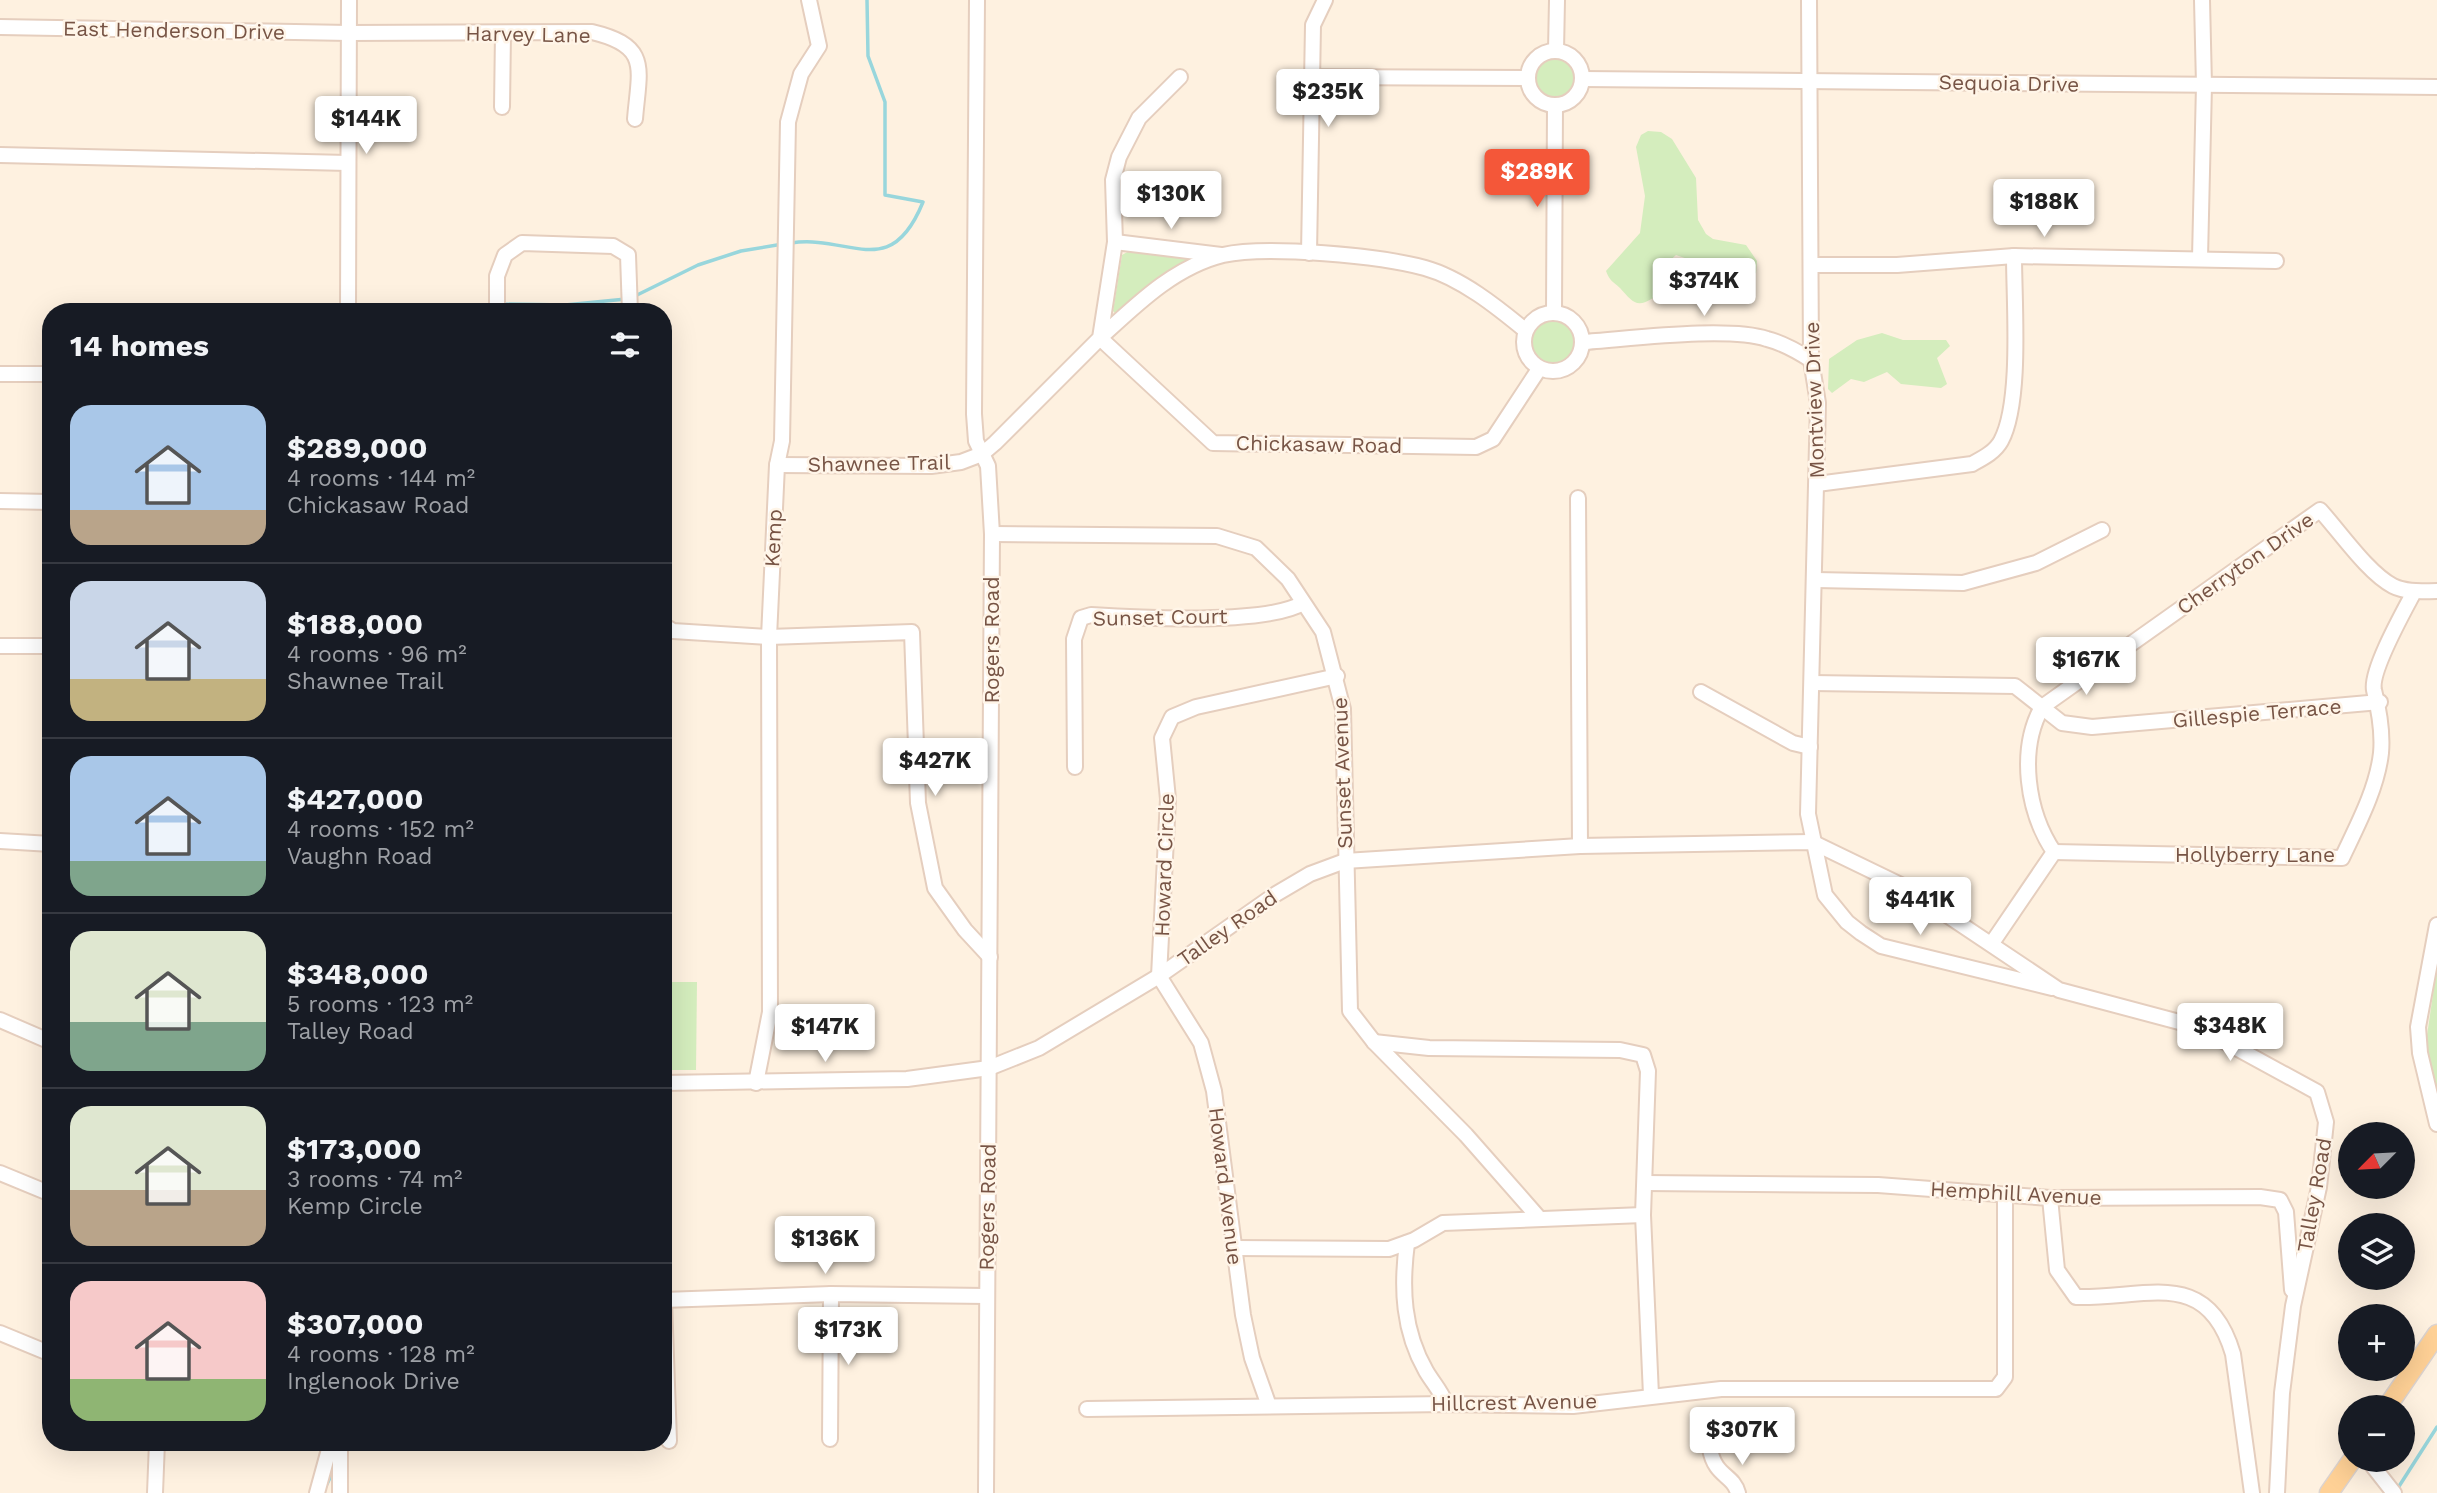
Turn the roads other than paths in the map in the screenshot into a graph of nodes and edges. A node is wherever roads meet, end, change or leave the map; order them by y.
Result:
1 (349, 0) edge
2 (809, 0) edge
3 (977, 0) edge
4 (1325, 0) edge
5 (1557, 0) edge
6 (1810, 0) edge
7 (2202, 0) edge
8 (0, 27) edge
9 (349, 33) junction
10 (503, 33) junction
11 (1556, 51) junction
12 (1180, 77) dead end
13 (1311, 77) junction
14 (1527, 78) junction
15 (1582, 79) junction
16 (1807, 81) junction
17 (2204, 85) junction
18 (2437, 87) edge
19 (1555, 106) junction
20 (502, 107) dead end
21 (635, 119) dead end
22 (0, 155) edge
23 (348, 163) junction
24 (1115, 242) junction
25 (1309, 253) junction
26 (1223, 255) junction
27 (2014, 257) junction
28 (2200, 258) junction
29 (2276, 261) dead end
30 (1812, 265) junction
31 (348, 303) edge
32 (497, 303) edge
33 (630, 303) edge
34 (1554, 313) junction
35 (1525, 330) junction
36 (1100, 338) junction
37 (1583, 342) junction
38 (1811, 360) junction
39 (1539, 369) junction
40 (0, 374) edge
41 (42, 374) edge
42 (982, 454) junction
43 (777, 465) junction
44 (1816, 484) junction
45 (1578, 498) dead end
46 (0, 501) edge
47 (42, 502) edge
48 (2102, 530) dead end
49 (992, 534) junction
50 (1816, 580) junction
51 (2437, 591) edge
52 (2414, 592) junction
53 (1303, 603) junction
54 (672, 630) edge
55 (769, 638) junction
56 (0, 646) edge
57 (42, 646) edge
58 (1337, 676) junction
59 (1812, 683) junction
60 (1701, 692) dead end
61 (2380, 702) junction
62 (2042, 706) junction
63 (1810, 747) junction
64 (1075, 767) dead end
65 (0, 841) edge
66 (1812, 842) junction
67 (42, 843) edge
68 (1580, 846) junction
69 (2054, 852) junction
70 (1345, 862) junction
71 (2437, 925) edge
72 (1992, 943) junction
73 (990, 957) junction
74 (1159, 976) junction
75 (2059, 990) junction
76 (0, 1020) edge
77 (42, 1038) edge
78 (1374, 1042) junction
79 (989, 1068) junction
80 (672, 1083) edge
81 (756, 1083) junction
82 (2437, 1124) edge
83 (0, 1173) edge
84 (1645, 1184) junction
85 (42, 1190) edge
86 (2005, 1196) junction
87 (2050, 1198) junction
88 (1643, 1216) junction
89 (1539, 1218) junction
90 (1407, 1243) junction
91 (1234, 1248) junction
92 (831, 1294) junction
93 (986, 1296) junction
94 (672, 1300) edge
95 (2293, 1306) junction
96 (0, 1333) edge
97 (2437, 1334) edge
98 (42, 1350) edge
99 (1651, 1395) junction
100 (2395, 1395) edge
101 (1446, 1404) junction
102 (1269, 1406) junction
103 (1087, 1409) dead end
104 (830, 1439) dead end
105 (1710, 1449) dead end
106 (157, 1451) edge
107 (329, 1451) edge
108 (340, 1451) edge
109 (2344, 1472) edge
110 (2378, 1472) edge
111 (2393, 1491) edge
112 (155, 1493) edge
113 (317, 1493) edge
114 (340, 1493) edge
115 (986, 1493) edge
116 (1738, 1493) edge
117 (2252, 1493) edge
118 (2277, 1493) edge
119 (2329, 1493) edge

1 - 9 street
2 - 43 street, Kemp
3 - 42 street, Rogers Road
4 - 13 street
5 - 11 street
6 - 16 street, Montview Drive
7 - 17 street
8 - 9 street, East Henderson Drive
9 - 10 street, Harvey Lane
9 - 23 street
10 - 20 street
10 - 21 street, Harvey Lane
11 - 14 street
11 - 15 street
12 - 24 street
13 - 14 street
13 - 25 street
14 - 19 street
15 - 16 street, Sequoia Drive
15 - 19 street
16 - 17 street, Sequoia Drive
16 - 30 street, Montview Drive
17 - 18 street, Sequoia Drive
17 - 28 street
19 - 34 street
22 - 23 street
23 - 31 street
24 - 26 street, Shawnee Trail
24 - 36 street
25 - 26 street, Shawnee Trail
25 - 35 street, Shawnee Trail
26 - 36 street, Shawnee Trail
27 - 28 street
27 - 30 street
27 - 44 street
28 - 29 street
30 - 38 street, Montview Drive
32 - 33 street
34 - 35 street
34 - 37 street
35 - 39 street
36 - 39 street, Chickasaw Road
36 - 42 street, Shawnee Trail
37 - 38 street
37 - 39 street
38 - 44 street, Montview Drive
40 - 41 street
42 - 43 street, Shawnee Trail
42 - 49 street, Rogers Road
43 - 55 street, Kemp
44 - 50 street, Montview Drive
45 - 68 street
46 - 47 street
48 - 50 street
49 - 53 street, Sunset Avenue
49 - 73 street, Rogers Road
50 - 59 street, Montview Drive
51 - 52 street
52 - 61 street, Hollyberry Lane
52 - 62 street, Cherryton Drive
53 - 58 street, Sunset Avenue
53 - 64 street, Sunset Court
54 - 55 street
55 - 73 street
55 - 81 street, Kemp
56 - 57 street
58 - 70 street, Sunset Avenue
58 - 74 street, Howard Circle
59 - 62 street, Gillespie Terrace
59 - 63 street, Montview Drive
60 - 63 street
61 - 62 street, Gillespie Terrace
61 - 69 street, Hollyberry Lane
62 - 69 street
63 - 66 street, Montview Drive
65 - 67 street
66 - 68 street, Talley Road
66 - 72 street, Talley Road
66 - 75 street, Talley Road
68 - 70 street, Talley Road
69 - 72 street
70 - 74 street, Talley Road
70 - 78 street, Sunset Avenue
71 - 82 street
72 - 75 street, Talley Road
73 - 79 street, Rogers Road
74 - 79 street, Talley Road
74 - 91 street, Howard Avenue
75 - 95 street, Talley Road
76 - 77 street
78 - 84 street
78 - 89 street, Sunset Avenue
79 - 81 street, Talley Road
79 - 93 street, Rogers Road
80 - 81 street, Talley Road
83 - 85 street
84 - 86 street, Hemphill Avenue
84 - 88 street
86 - 87 street, Hemphill Avenue
86 - 99 street, Hillcrest Avenue
87 - 95 street, Hemphill Avenue
87 - 117 street
88 - 89 street
88 - 99 street
89 - 90 street
90 - 91 street
90 - 101 street
91 - 102 street, Howard Avenue
92 - 93 street
92 - 94 street
92 - 104 street
93 - 115 street, Rogers Road
95 - 118 street, Talley Road
96 - 98 street
97 - 100 main road
99 - 101 street, Hillcrest Avenue
101 - 102 street, Hillcrest Avenue
102 - 103 street, Hillcrest Avenue
105 - 116 street
106 - 112 street
107 - 113 street
108 - 114 street
109 - 119 main road
110 - 111 street

